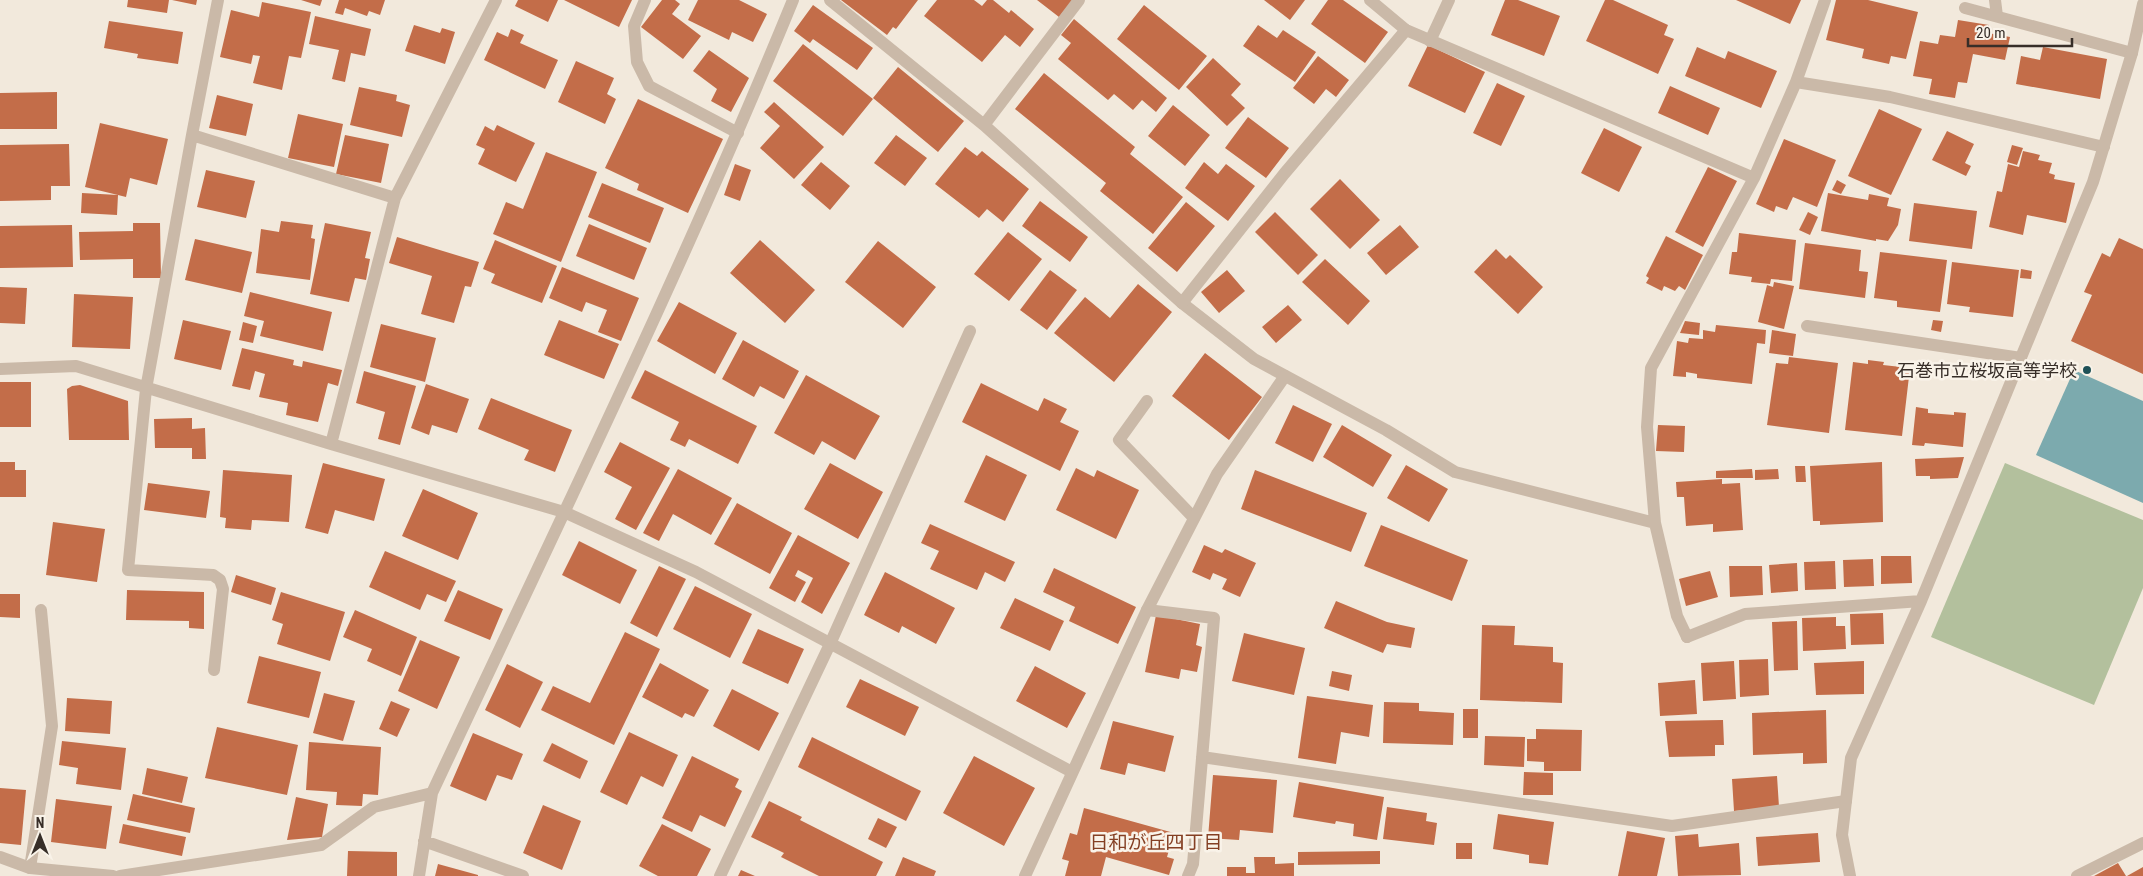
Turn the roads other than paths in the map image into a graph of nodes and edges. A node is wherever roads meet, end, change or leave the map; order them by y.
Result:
1 (218, 0) edge
2 (496, 0) edge
3 (645, 0) edge
4 (793, 0) edge
5 (830, 0) edge
6 (1079, 0) edge
7 (1370, 0) edge
8 (1449, 0) edge
9 (1825, 0) edge
10 (1995, 0) edge
11 (2143, 4) edge
12 (1965, 8) dead end
13 (1997, 16) junction
14 (1406, 30) junction
15 (1430, 41) junction
16 (2137, 55) edge
17 (1796, 82) junction
18 (984, 125) junction
19 (738, 133) junction
20 (192, 134) junction
21 (2104, 147) junction
22 (1754, 178) junction
23 (395, 198) junction
24 (1182, 303) junction
25 (1807, 326) dead end
26 (970, 331) dead end
27 (2021, 358) junction
28 (0, 369) edge
29 (1285, 376) junction
30 (146, 388) junction
31 (1148, 401) dead end
32 (331, 444) junction
33 (564, 512) junction
34 (1194, 518) junction
35 (1655, 523) junction
36 (1921, 601) junction
37 (41, 610) dead end
38 (1146, 610) junction
39 (830, 644) junction
40 (214, 670) dead end
41 (1202, 757) junction
42 (1072, 772) junction
43 (432, 793) junction
44 (1846, 801) junction
45 (424, 841) junction
46 (2143, 843) edge
47 (0, 857) edge
48 (30, 868) junction
49 (204, 870) edge
50 (113, 876) edge
51 (120, 876) edge
52 (419, 876) edge
53 (523, 876) edge
54 (720, 876) edge
55 (1026, 876) edge
56 (1188, 876) edge
57 (1850, 876) edge
58 (2077, 876) edge

1 - 20 street
2 - 23 street
3 - 19 street
4 - 19 street
5 - 18 street
6 - 18 street
7 - 14 street
8 - 15 street
9 - 17 street
10 - 13 street
11 - 16 street
12 - 13 street
13 - 16 street
14 - 15 street
14 - 24 street
15 - 22 street
16 - 21 street
17 - 21 street
17 - 22 street
18 - 24 street
19 - 33 street
20 - 23 street
20 - 30 street
21 - 27 street
22 - 35 street
23 - 32 street
24 - 29 street
25 - 27 street
26 - 39 street
27 - 36 street
28 - 30 street
29 - 34 street
29 - 35 street
30 - 32 street
30 - 40 street
31 - 34 street
32 - 33 street
33 - 39 street
33 - 43 street
34 - 38 street
35 - 36 street
36 - 44 street
37 - 48 street
38 - 41 street
38 - 42 street
39 - 42 street
39 - 54 street
41 - 44 street
41 - 56 street
42 - 55 street
43 - 45 street
43 - 49 street
44 - 57 street
45 - 52 street
45 - 53 street
46 - 58 street
47 - 48 street
48 - 50 street
49 - 51 street

